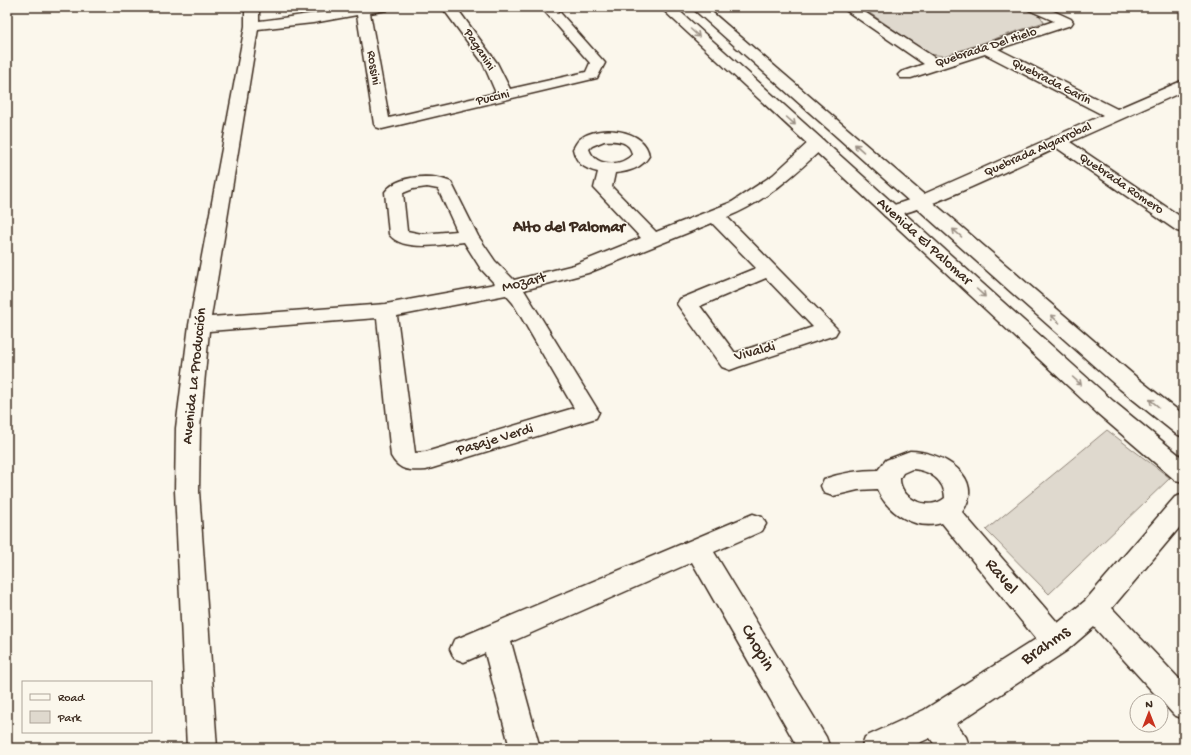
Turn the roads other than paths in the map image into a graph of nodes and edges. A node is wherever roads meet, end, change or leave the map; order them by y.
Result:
1 (382, 7) edge
2 (449, 7) edge
3 (548, 7) edge
4 (667, 7) edge
5 (698, 7) edge
6 (848, 7) edge
7 (1034, 7) edge
8 (363, 11) junction
9 (252, 17) edge
10 (987, 49) junction
11 (936, 65) junction
12 (906, 75) dead end
13 (1184, 85) edge
14 (505, 95) junction
15 (1116, 115) junction
16 (382, 124) joint
17 (1058, 141) junction
18 (817, 144) junction
19 (607, 168) dead end
20 (921, 202) junction
21 (891, 212) junction
22 (715, 215) junction
23 (1184, 227) edge
24 (470, 236) dead end
25 (653, 240) junction
26 (769, 270) junction
27 (509, 288) junction
28 (386, 310) junction
29 (199, 326) junction
30 (1184, 428) edge
31 (1184, 473) edge
32 (886, 479) junction
33 (833, 486) dead end
34 (1184, 504) edge
35 (947, 512) junction
36 (753, 524) dead end
37 (698, 548) junction
38 (1095, 609) junction
39 (495, 636) junction
40 (1056, 642) junction
41 (464, 649) dead end
42 (1184, 705) edge
43 (935, 720) junction
44 (202, 748) edge
45 (525, 748) edge
46 (815, 748) edge
47 (876, 748) edge
48 (955, 748) edge

1 - 8 street
2 - 14 street, Paganini
3 - 14 street, Puccini
4 -> 18 street, Avenida El Palomar
20 -> 5 street, Avenida El Palomar
6 - 11 street
7 - 10 street, Quebrada Del Hielo
8 - 9 street
8 - 16 street, Rossini
9 - 29 street, Avenida La Producción
10 - 11 street, Quebrada Del Hielo
10 - 15 street, Quebrada Garín
11 - 12 street, Quebrada Del Hielo
13 - 15 street, Quebrada Algarrobal
14 - 16 street, Puccini
15 - 17 street, Quebrada Algarrobal
17 - 20 street, Quebrada Algarrobal
17 - 23 street, Quebrada Romero
18 - 21 street, Avenida El Palomar
18 - 22 street, Mozart
19 - 25 street
20 - 21 street, Quebrada Algarrobal
30 -> 20 street, Avenida El Palomar
21 -> 31 street, Avenida El Palomar
22 - 25 street, Mozart
22 - 26 street, Vivaldi
24 - 27 street
25 - 27 street, Mozart
26 - 26 street, Vivaldi
27 - 28 street, Mozart
27 - 28 street, Pasaje Verdi
28 - 29 street, Mozart
29 - 44 street, Avenida La Producción
32 - 33 street
32 - 35 street
32 - 35 street
34 - 38 street, Brahms
35 - 40 street, Ravel
36 - 37 street
37 - 39 street
37 - 46 street, Chopin
38 - 40 street, Brahms
38 - 42 street
39 - 41 street
39 - 45 street
40 - 43 street, Brahms
43 - 47 street, Brahms
43 - 48 street

